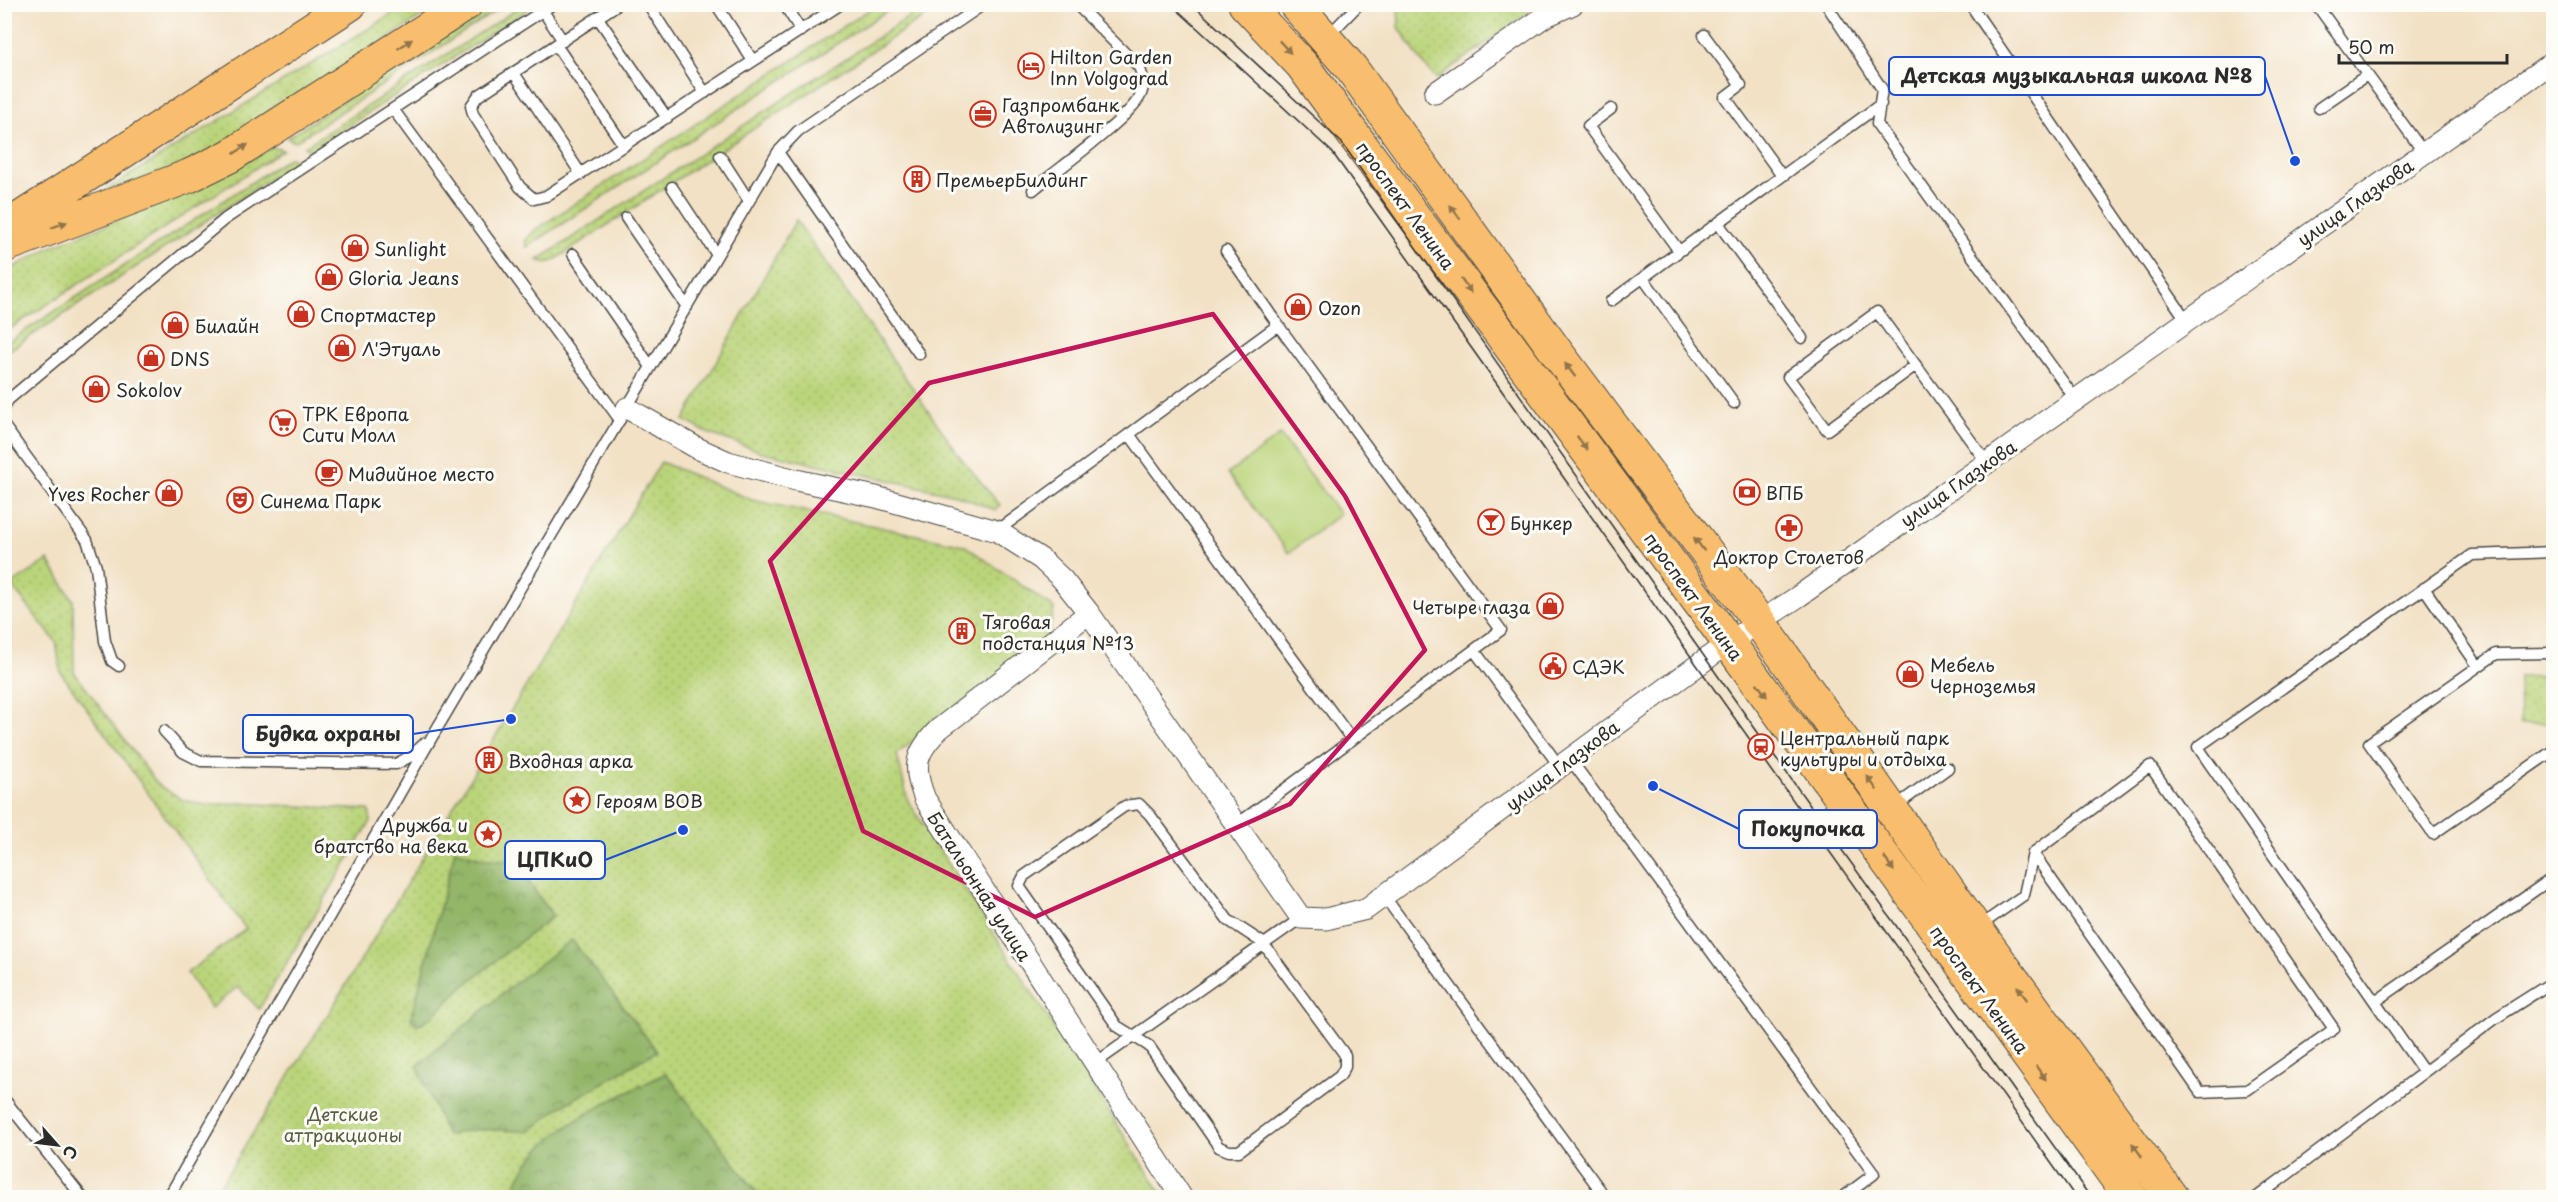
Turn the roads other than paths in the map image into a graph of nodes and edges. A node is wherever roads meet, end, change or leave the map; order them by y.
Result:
1 (350, 4) edge
2 (466, 4) edge
3 (553, 4) edge
4 (618, 4) edge
5 (648, 4) edge
6 (716, 4) edge
7 (784, 4) edge
8 (841, 4) edge
9 (984, 4) edge
10 (1076, 4) edge
11 (1245, 4) edge
12 (1295, 4) edge
13 (1359, 4) edge
14 (1573, 4) edge
15 (1826, 4) edge
16 (2316, 4) edge
17 (1971, 5) edge
18 (543, 11) junction
19 (598, 18) junction
20 (801, 31) junction
21 (1704, 34) dead end
22 (1326, 38) junction
23 (559, 43) junction
24 (2553, 61) edge
25 (753, 62) junction
26 (514, 73) junction
27 (2367, 75) junction
28 (705, 93) junction
29 (1435, 93) dead end
30 (1881, 104) junction
31 (2319, 108) dead end
32 (393, 109) junction
33 (1611, 109) dead end
34 (667, 118) junction
35 (624, 146) junction
36 (778, 152) junction
37 (2424, 153) junction
38 (720, 156) dead end
39 (581, 174) junction
40 (1782, 176) junction
41 (672, 188) dead end
42 (1033, 190) dead end
43 (749, 201) junction
44 (626, 218) dead end
45 (1718, 223) junction
46 (4, 229) edge
47 (4, 246) edge
48 (1226, 251) dead end
49 (1679, 251) junction
50 (573, 254) dead end
51 (717, 255) junction
52 (1643, 278) junction
53 (1611, 301) dead end
54 (687, 307) junction
55 (2187, 321) junction
56 (1278, 325) junction
57 (1802, 338) dead end
58 (919, 354) dead end
59 (1916, 364) junction
60 (651, 367) junction
61 (2076, 399) junction
62 (1734, 403) dead end
63 (4, 408) edge
64 (623, 414) junction
65 (4, 426) edge
66 (1129, 434) junction
67 (1987, 463) junction
68 (997, 531) junction
69 (2553, 552) edge
70 (2424, 588) junction
71 (1089, 613) junction
72 (1760, 623) junction
73 (1728, 643) junction
74 (1474, 650) junction
75 (2553, 653) edge
76 (119, 666) dead end
77 (2478, 666) junction
78 (164, 731) dead end
79 (432, 737) junction
80 (1352, 740) junction
81 (2553, 750) edge
82 (1565, 763) junction
83 (1948, 768) dead end
84 (1890, 810) junction
85 (1236, 825) junction
86 (2033, 853) junction
87 (2553, 877) edge
88 (1384, 896) junction
89 (1300, 918) junction
90 (1976, 929) junction
91 (1263, 943) junction
92 (2553, 981) edge
93 (2375, 1002) junction
94 (1133, 1035) junction
95 (1094, 1064) junction
96 (2424, 1072) junction
97 (4, 1099) edge
98 (83, 1197) edge
99 (168, 1197) edge
100 (1182, 1197) edge
101 (1606, 1197) edge
102 (1842, 1197) edge
103 (2131, 1197) edge
104 (2172, 1197) edge
105 (2256, 1197) edge

1 - 46 main road
47 -> 2 main road
3 - 18 lane
4 - 19 lane
5 - 28 lane
6 - 25 lane
7 - 20 lane
8 - 20 lane
9 - 36 lane
10 - 42 lane
11 -> 73 main road, проспект Ленина
12 - 22 main road, проспект Ленина
13 - 22 lane
14 - 29 street
15 - 30 lane
16 - 27 lane
17 - 55 lane
18 - 23 lane
18 - 32 lane
19 - 23 lane
19 - 34 lane
20 - 25 lane
21 - 40 lane
72 -> 22 main road, проспект Ленина
23 - 26 lane
23 - 35 lane
24 - 37 street, улица Глазкова
25 - 28 lane
26 - 39 lane
26 - 39 lane
27 - 31 lane
27 - 37 lane
28 - 34 lane
30 - 40 lane
30 - 61 lane
32 - 63 lane
32 - 64 lane
33 - 49 lane
34 - 35 lane
35 - 39 lane
36 - 43 lane
36 - 58 lane
37 - 55 street, улица Глазкова
38 - 43 lane
40 - 45 lane
41 - 51 lane
43 - 51 lane
44 - 54 lane
45 - 49 lane
45 - 57 lane
48 - 56 lane
49 - 52 lane
50 - 60 lane
51 - 54 lane
52 - 53 lane
52 - 62 lane
54 - 60 lane
55 - 61 street, улица Глазкова
56 - 66 lane
56 - 74 lane
59 - 59 lane
59 - 67 lane
60 - 64 lane
61 - 67 street, улица Глазкова
64 - 68 street
64 - 79 lane
65 - 76 lane
66 - 68 lane
66 - 80 lane
67 - 72 street, улица Глазкова
68 - 71 street
69 - 70 lane
70 - 77 lane
70 - 93 lane
71 - 85 street
71 - 95 street, Батальонная улица
72 - 73 street, улица Глазкова
84 -> 72 main road, проспект Ленина
73 - 82 street, улица Глазкова
73 -> 103 main road, проспект Ленина
74 - 80 lane
74 - 82 lane
75 - 77 lane
77 - 81 lane
78 - 79 lane
79 - 99 lane
80 - 85 lane
82 - 88 street, улица Глазкова
82 - 102 lane
83 - 84 lane
84 - 90 main road, проспект Ленина
85 - 89 street
86 - 86 lane
86 - 90 lane
87 - 93 lane
88 - 89 street, улица Глазкова
88 - 101 lane
89 - 91 lane
104 -> 90 main road, проспект Ленина
91 - 94 lane
91 - 94 lane
91 - 94 lane
92 - 96 lane
93 - 96 lane
94 - 95 lane
95 - 100 street, Батальонная улица
96 - 105 lane
97 - 98 lane

